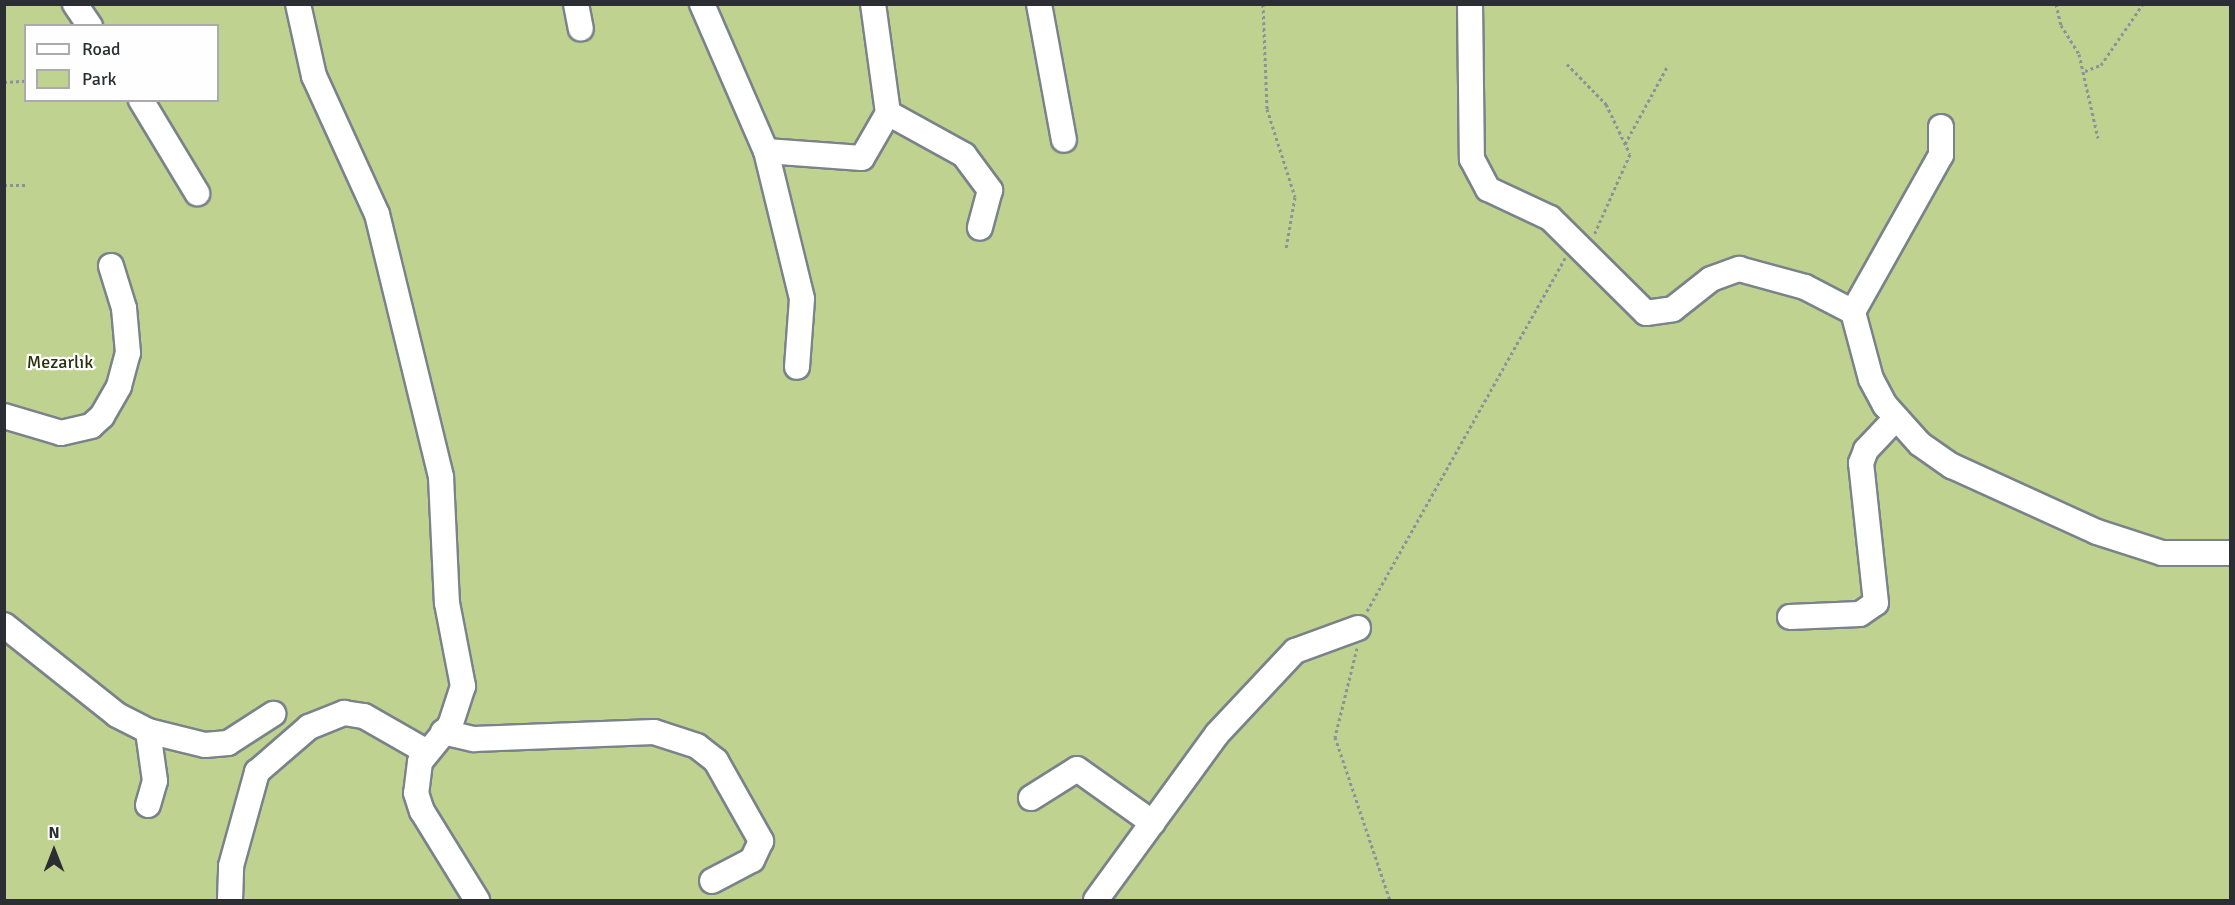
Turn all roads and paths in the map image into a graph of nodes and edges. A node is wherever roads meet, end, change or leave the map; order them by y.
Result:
1 (75, 4) edge
2 (298, 4) edge
3 (576, 4) edge
4 (702, 4) edge
5 (873, 4) edge
6 (1039, 4) edge
7 (1263, 4) edge
8 (1470, 4) edge
9 (2056, 4) edge
10 (2143, 4) edge
11 (89, 24) edge
12 (581, 29) dead end
13 (1568, 64) dead end
14 (1668, 65) dead end
15 (2085, 71) junction
16 (24, 81) edge
17 (4, 82) edge
18 (142, 102) edge
19 (888, 113) junction
20 (1941, 127) dead end
21 (2098, 138) dead end
22 (1064, 140) dead end
23 (1625, 144) junction
24 (766, 151) junction
25 (4, 185) edge
26 (25, 185) dead end
27 (197, 193) dead end
28 (980, 228) dead end
29 (1286, 248) dead end
30 (1580, 248) junction
31 (111, 266) dead end
32 (1853, 312) junction
33 (797, 367) dead end
34 (4, 416) edge
35 (1896, 418) junction
36 (2230, 553) edge
37 (1790, 617) dead end
38 (4, 625) edge
39 (1358, 628) junction
40 (273, 714) dead end
41 (148, 731) junction
42 (443, 732) junction
43 (425, 751) junction
44 (1031, 798) dead end
45 (148, 805) dead end
46 (1153, 823) junction
47 (712, 881) dead end
48 (230, 900) edge
49 (477, 900) edge
50 (1096, 900) edge
51 (1390, 900) edge

1 - 11 street
2 - 42 street
3 - 12 street
4 - 24 street
5 - 19 street
6 - 22 street
7 - 29 path
8 - 30 street
9 - 15 path
10 - 15 path
13 - 23 path
14 - 23 path
15 - 21 path
16 - 17 path
18 - 27 street
19 - 24 street
19 - 28 street
20 - 32 street
23 - 30 path
24 - 33 street
25 - 26 path
30 - 32 street
30 - 39 path
31 - 34 street
32 - 35 street
35 - 36 street
35 - 37 street
38 - 41 street
39 - 46 street
39 - 51 path
40 - 41 street
41 - 45 street
42 - 43 street
42 - 47 street
43 - 48 street
43 - 49 street
44 - 46 street
46 - 50 street

